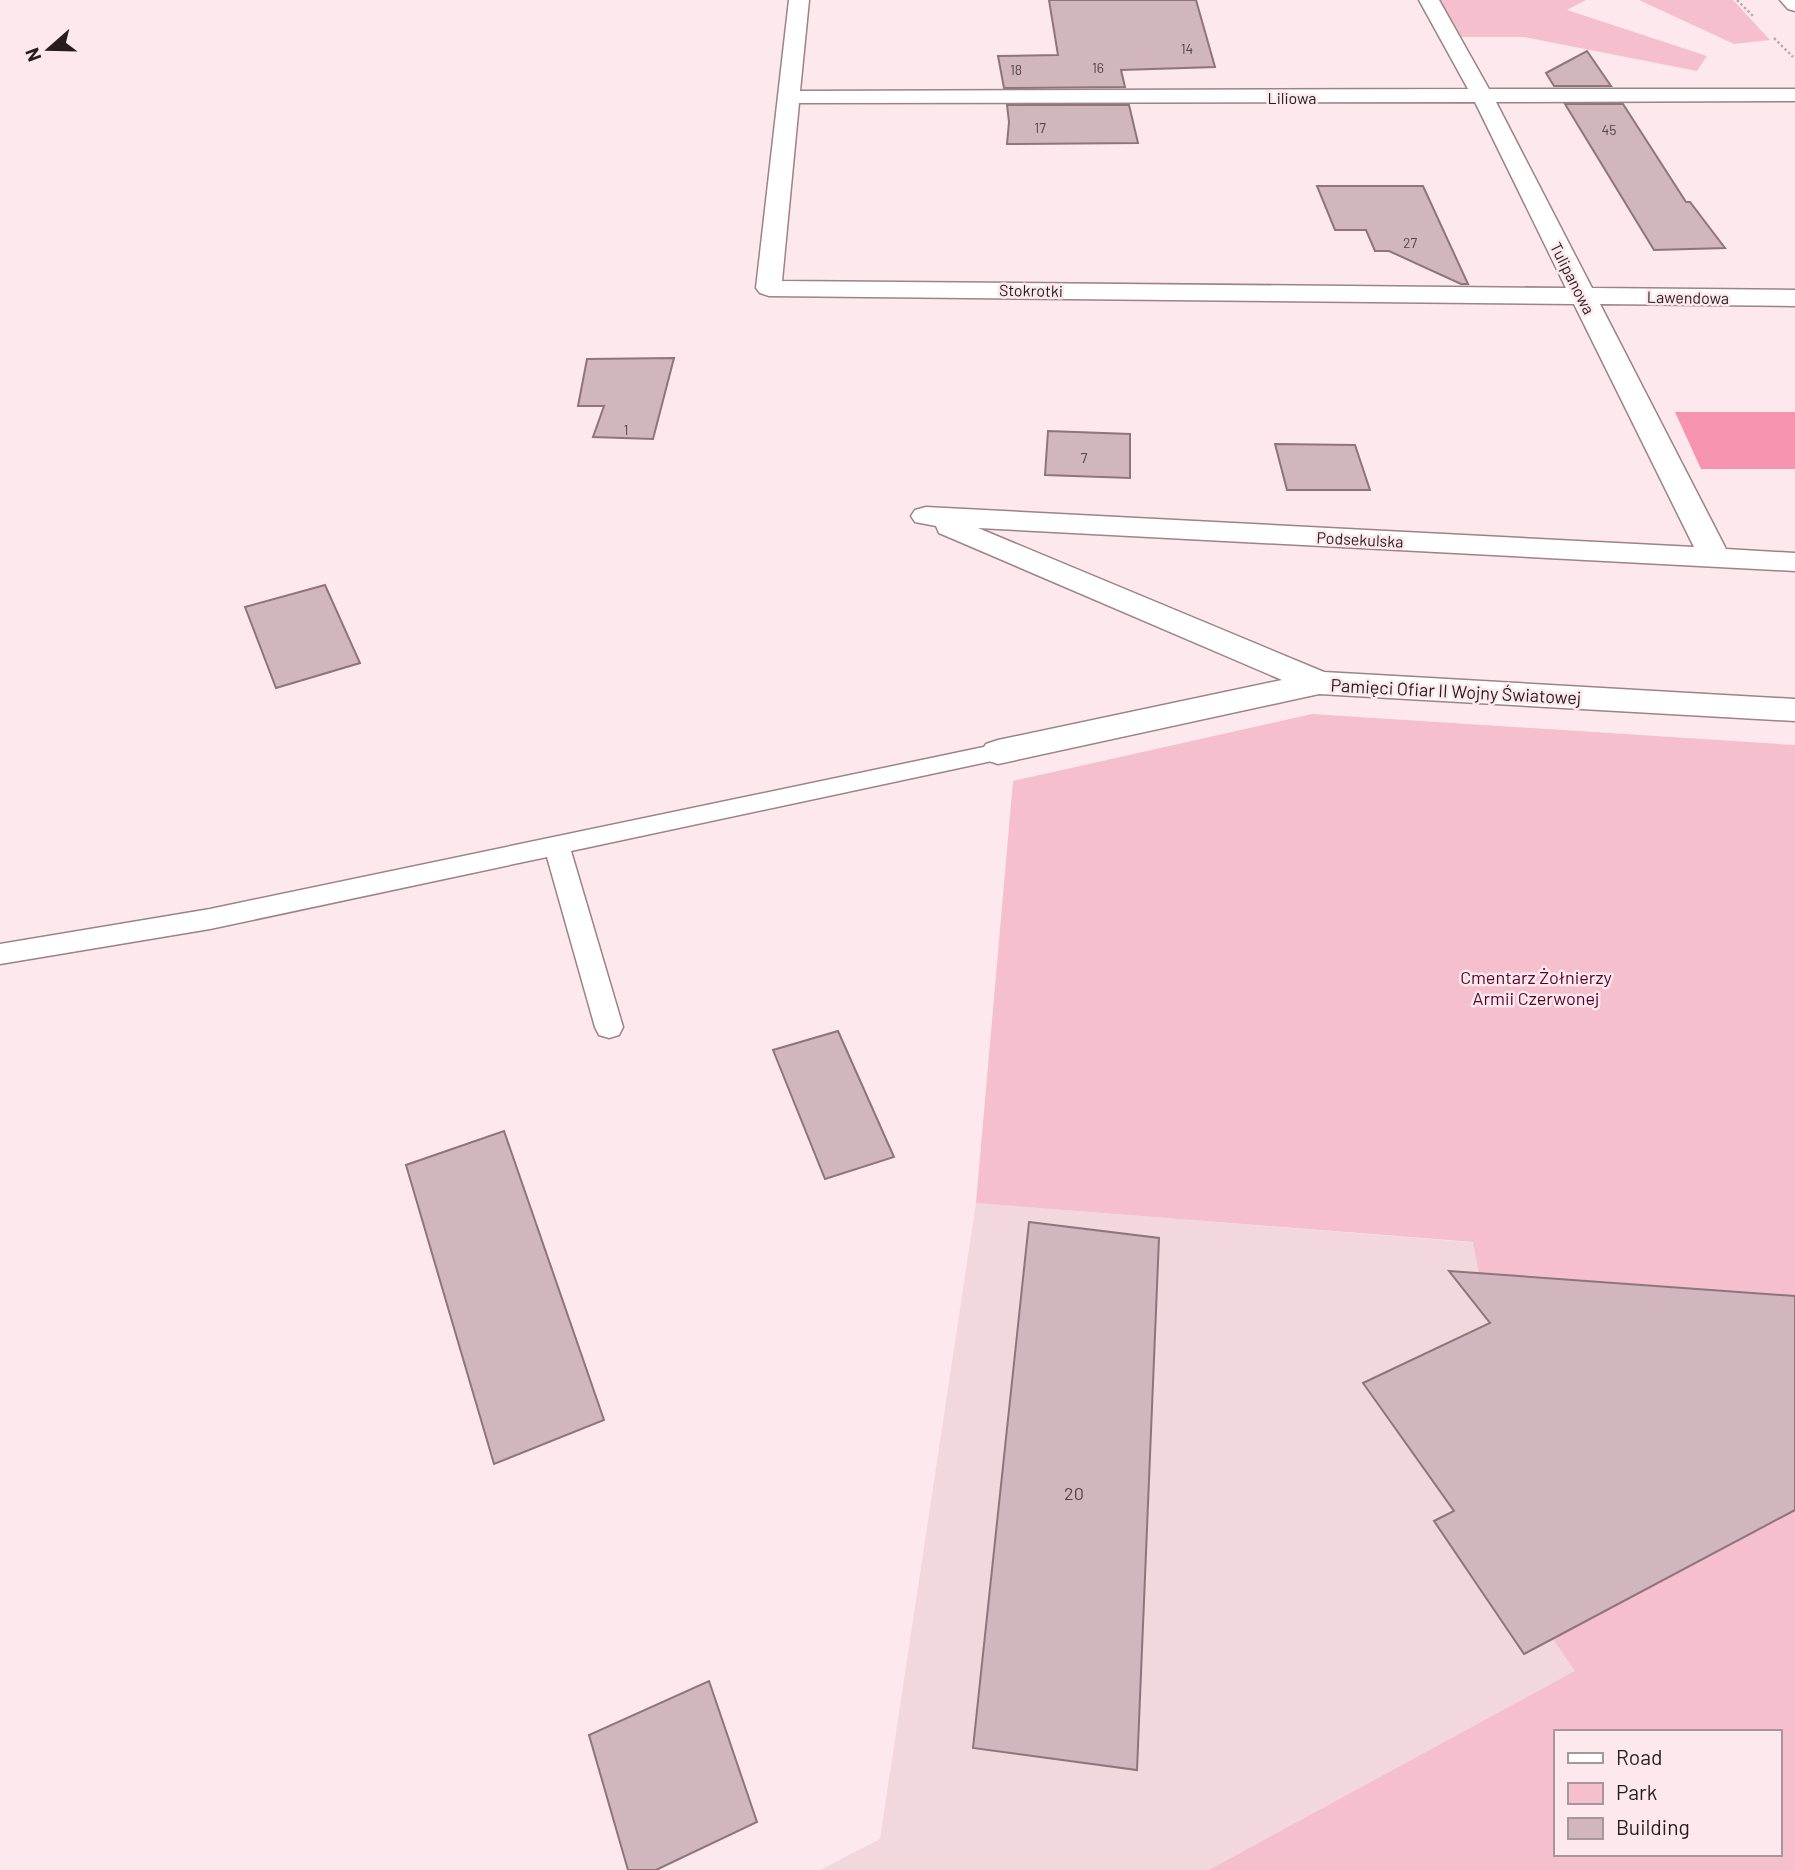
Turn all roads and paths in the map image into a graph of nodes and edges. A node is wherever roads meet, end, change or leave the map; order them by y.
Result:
1 (799, 0) edge
2 (1429, 0) edge
3 (1790, 0) edge
4 (1795, 5) edge
5 (1795, 95) edge
6 (789, 97) junction
7 (1483, 97) junction
8 (1581, 296) junction
9 (1795, 298) edge
10 (1715, 558) junction
11 (1795, 562) edge
12 (1320, 683) junction
13 (1795, 710) edge
14 (998, 752) joint
15 (557, 846) junction
16 (0, 954) edge
17 (610, 1027) dead end

1 - 6 street, Stokrotki
2 - 7 street, Tulipanowa
3 - 4 street
5 - 7 street, Liliowa
6 - 7 street, Liliowa
6 - 8 street, Stokrotki
7 - 8 street, Tulipanowa
8 - 9 street, Lawendowa
8 - 10 street, Tulipanowa
10 - 11 street, Podsekulska
10 - 12 street, Podsekulska
12 - 13 street, Pamięci Ofiar II Wojny Światowej
12 - 14 street, Pamięci Ofiar II Wojny Światowej
14 - 15 lane
15 - 16 lane
15 - 17 lane

